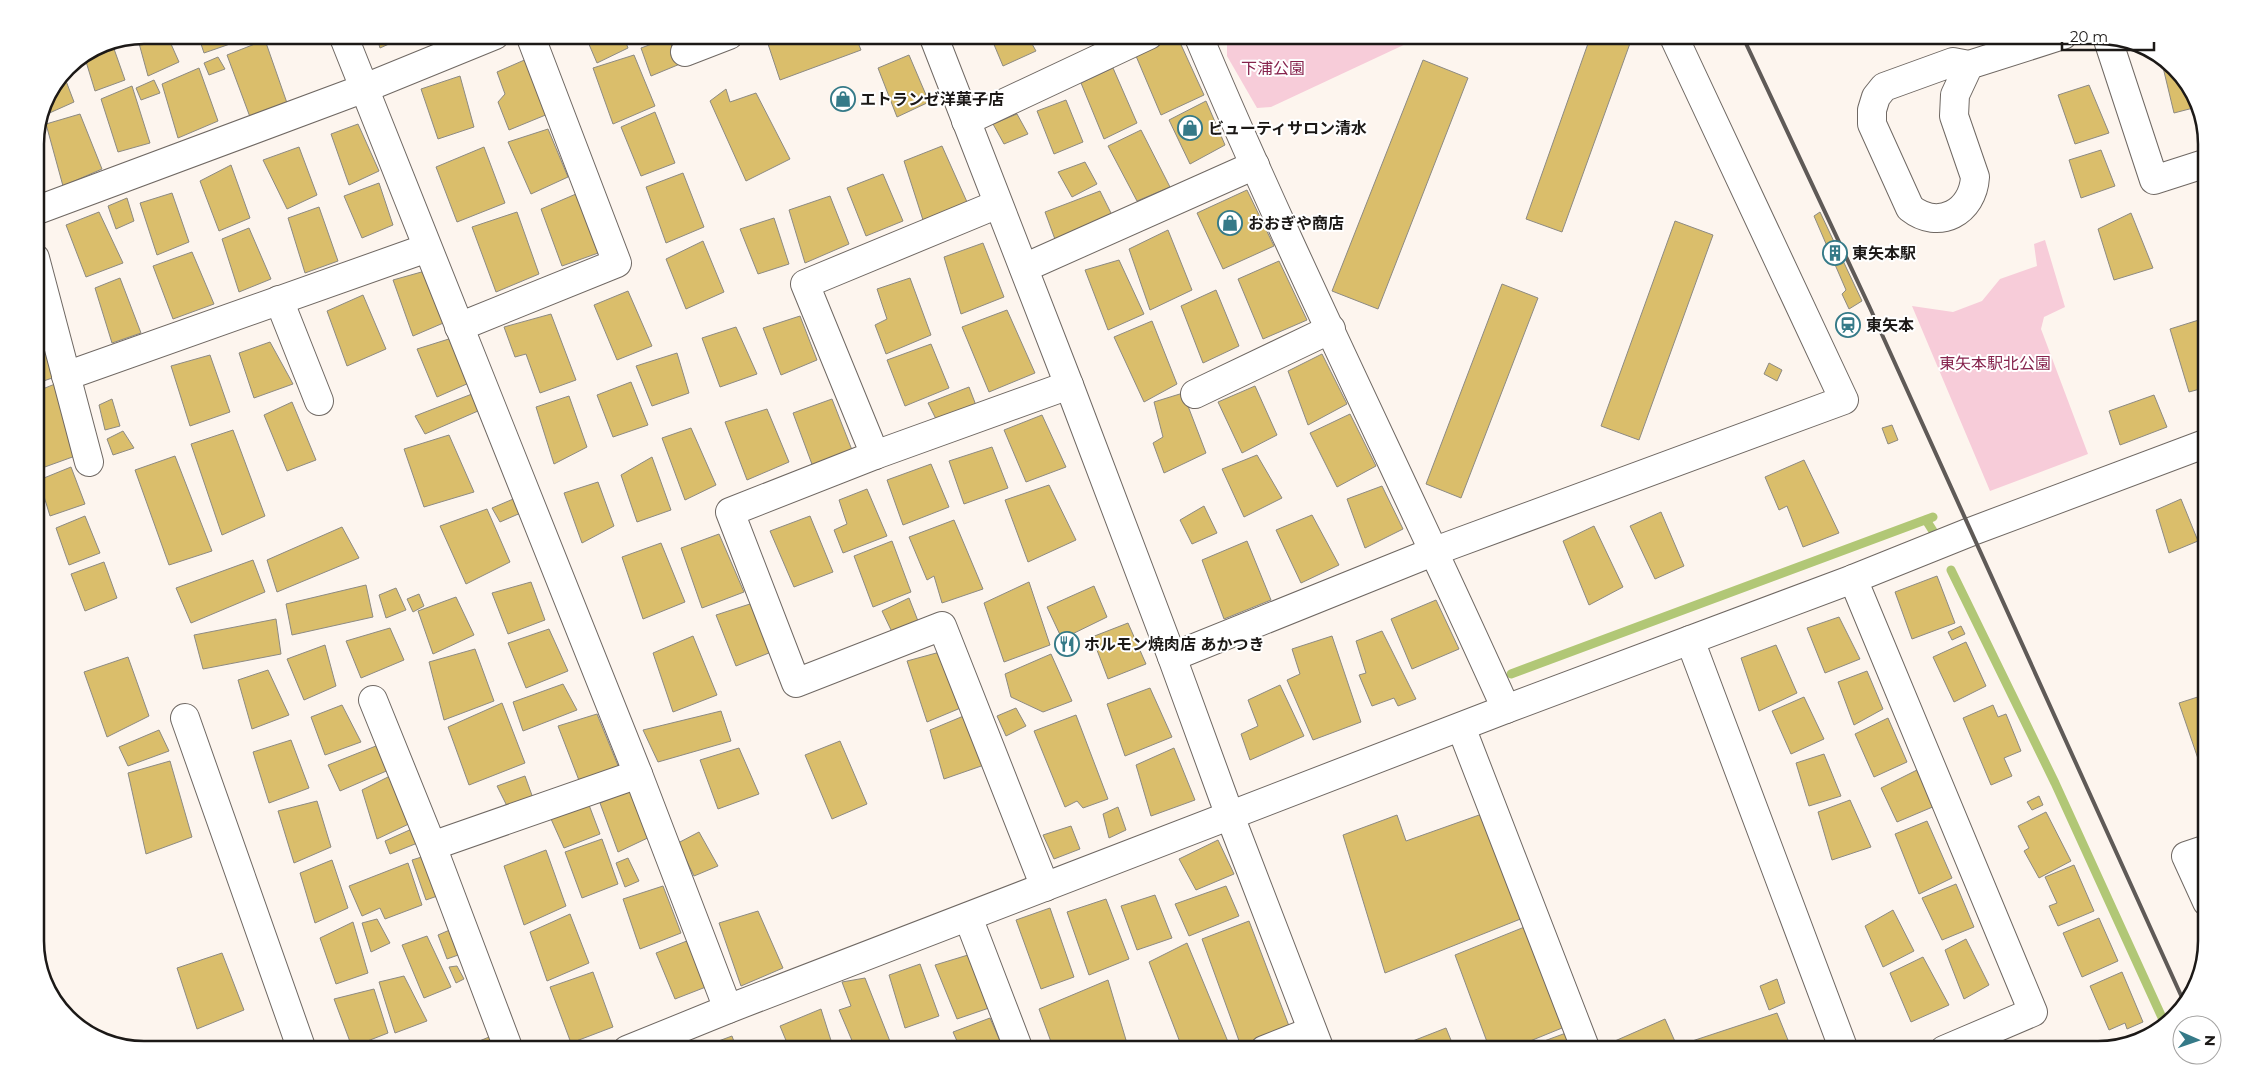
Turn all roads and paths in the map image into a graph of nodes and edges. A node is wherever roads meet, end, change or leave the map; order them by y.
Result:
1 (347, 44) edge
2 (473, 44) edge
3 (533, 44) edge
4 (705, 44) edge
5 (936, 44) edge
6 (1130, 44) edge
7 (1202, 44) edge
8 (1677, 44) edge
9 (2036, 44) edge
10 (2110, 45) edge
11 (684, 52) dead end
12 (1969, 65) junction
13 (364, 88) junction
14 (966, 121) junction
15 (1255, 165) junction
16 (2198, 166) edge
17 (998, 204) junction
18 (44, 208) edge
19 (427, 248) junction
20 (1024, 268) junction
21 (44, 292) edge
22 (279, 300) junction
23 (458, 327) junction
24 (1331, 329) junction
25 (66, 376) junction
26 (1069, 385) junction
27 (1195, 394) dead end
28 (319, 401) dead end
29 (2198, 446) edge
30 (875, 455) junction
31 (89, 462) dead end
32 (1435, 551) junction
33 (1853, 579) junction
34 (1690, 640) junction
35 (1172, 657) junction
36 (373, 700) dead end
37 (1506, 709) junction
38 (186, 718) dead end
39 (1461, 727) junction
40 (638, 774) junction
41 (1230, 816) junction
42 (432, 846) junction
43 (2198, 852) edge
44 (2198, 882) edge
45 (1045, 887) junction
46 (968, 917) junction
47 (728, 1009) junction
48 (1316, 1040) edge
49 (299, 1041) edge
50 (506, 1041) edge
51 (653, 1041) edge
52 (1016, 1041) edge
53 (1583, 1041) edge
54 (1841, 1041) edge
55 (1965, 1041) edge

1 - 13 street
2 - 13 street
3 - 23 street
4 - 11 street
5 - 14 street
6 - 14 street
7 - 15 street
8 - 32 street
9 - 12 street
10 - 16 street
12 - 12 street
13 - 18 street
13 - 19 street
14 - 17 street
15 - 20 street
15 - 24 street
17 - 20 street
17 - 30 street
19 - 22 street
19 - 23 street
20 - 26 street
21 - 25 street
22 - 25 street
22 - 28 street
23 - 40 street
24 - 27 street
24 - 32 street
25 - 31 street
26 - 30 street
26 - 35 street
29 - 33 street
30 - 45 street
32 - 35 street
32 - 37 street
33 - 34 street
33 - 55 street
34 - 37 street
34 - 54 street
35 - 41 street
36 - 42 street
37 - 39 street
38 - 49 street
39 - 41 street
39 - 53 street
40 - 42 street
40 - 47 street
41 - 45 street
41 - 48 street
42 - 50 street
43 - 44 street
45 - 46 street
46 - 47 street
46 - 52 street
47 - 51 street

